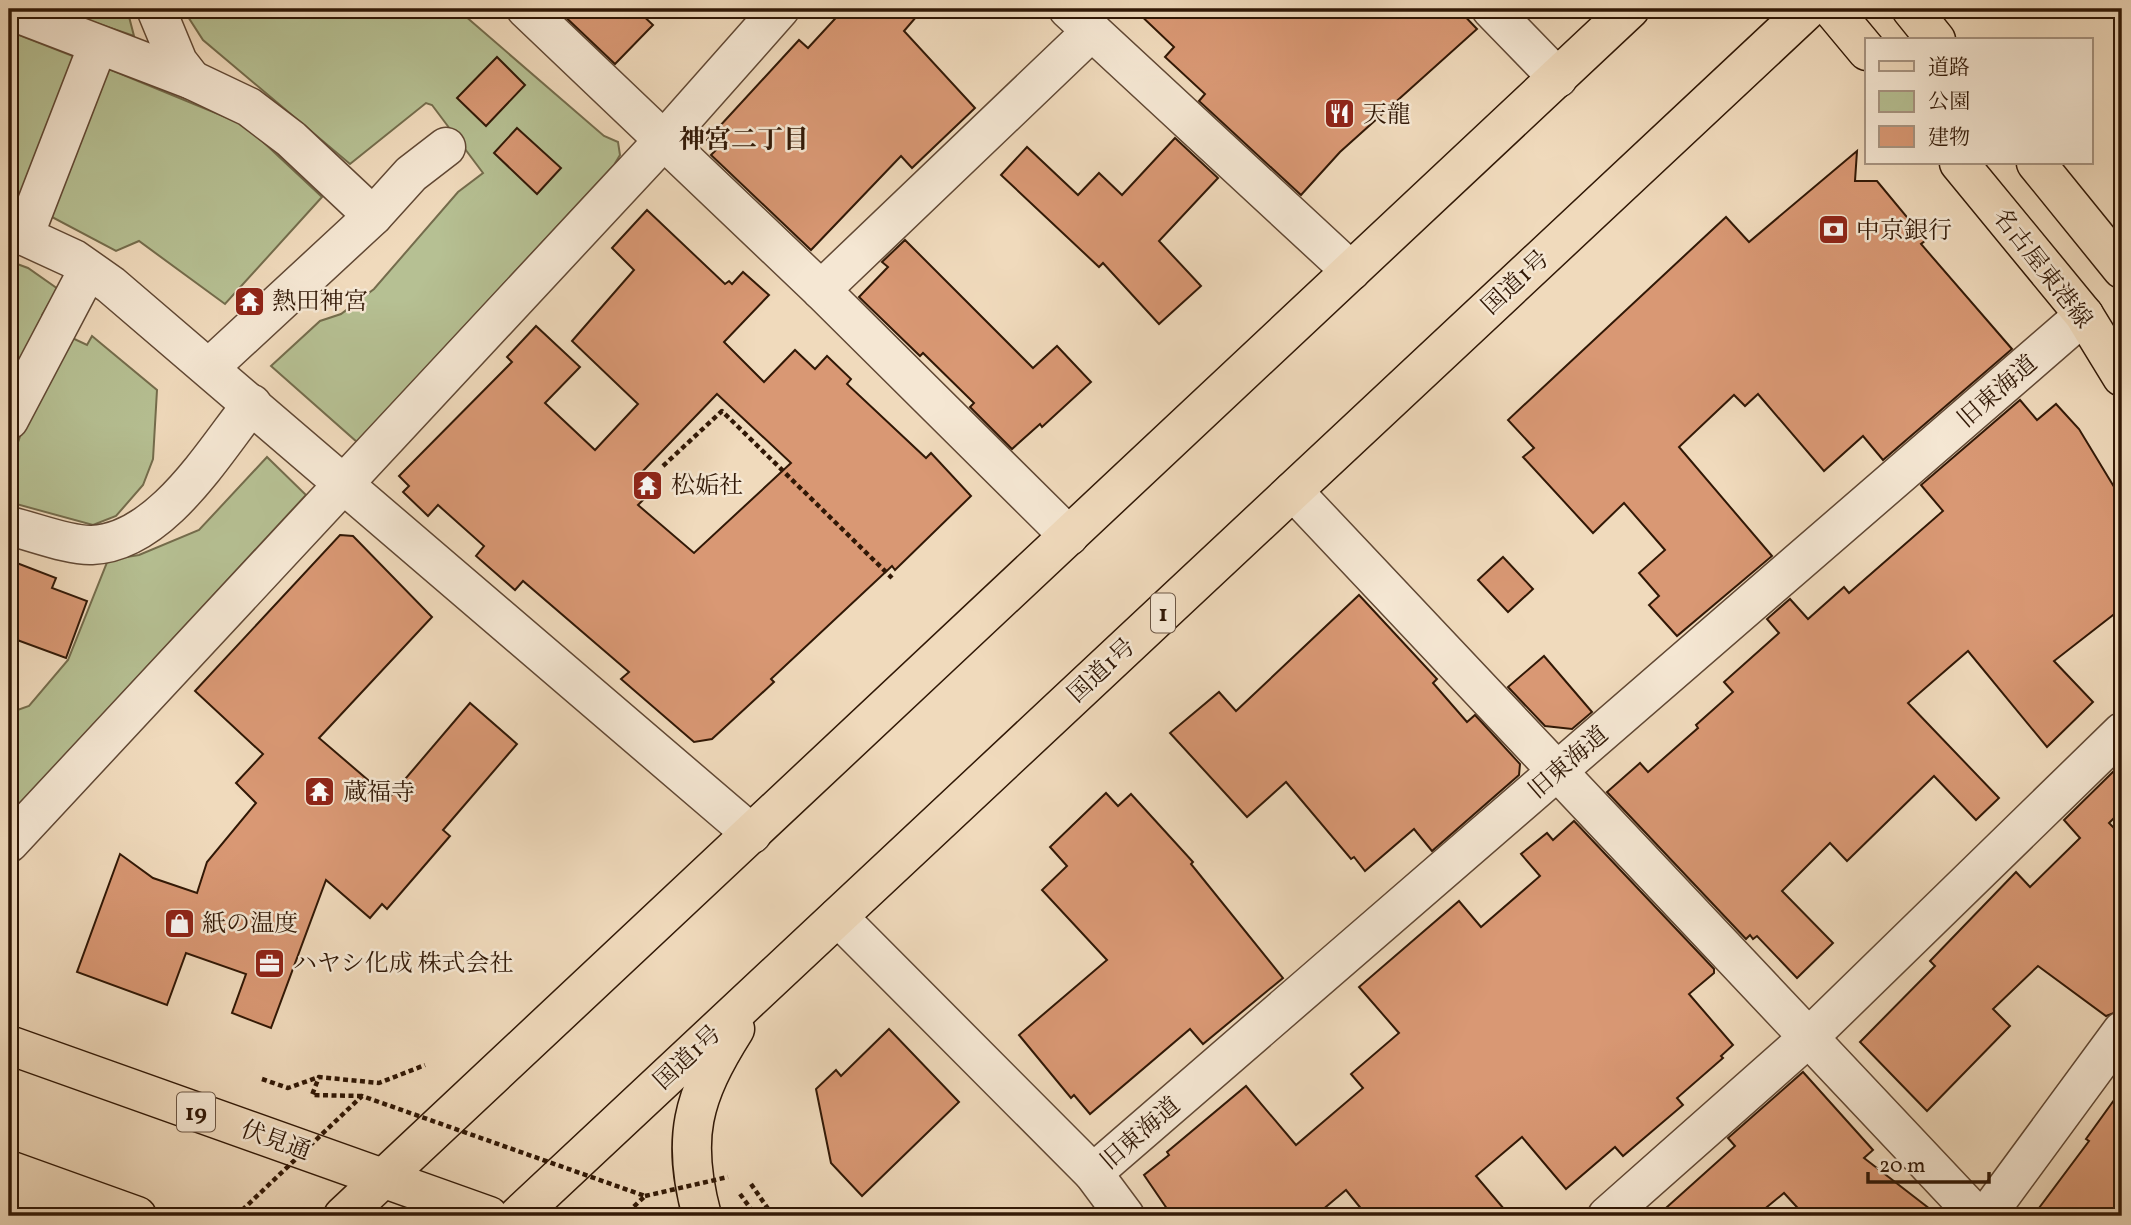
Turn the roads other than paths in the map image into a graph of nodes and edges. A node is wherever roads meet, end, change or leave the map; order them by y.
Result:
1 (156, 9) edge
2 (526, 9) edge
3 (780, 9) edge
4 (1491, 9) edge
5 (1630, 9) edge
6 (1808, 9) edge
7 (1832, 9) edge
8 (1911, 9) edge
9 (9, 10) edge
10 (1080, 20) edge
11 (1934, 38) edge
12 (98, 46) junction
13 (1865, 49) edge
14 (1558, 78) junction
15 (192, 80) junction
16 (663, 141) junction
17 (446, 147) dead end
18 (1960, 164) edge
19 (2037, 164) edge
20 (373, 216) junction
21 (16, 232) edge
22 (2122, 269) edge
23 (88, 270) junction
24 (1351, 271) junction
25 (821, 290) junction
26 (2084, 315) junction
27 (210, 367) junction
28 (2122, 377) edge
29 (252, 404) junction
30 (9, 420) edge
31 (345, 483) junction
32 (1293, 491) junction
33 (9, 526) edge
34 (1069, 537) junction
35 (2122, 732) edge
36 (1557, 771) junction
37 (752, 834) junction
38 (9, 843) edge
39 (838, 916) junction
40 (760, 989) junction
41 (2122, 1031) edge
42 (1808, 1038) junction
43 (9, 1045) edge
44 (9, 1170) edge
45 (1093, 1173) junction
46 (384, 1178) junction
47 (9, 1186) edge
48 (47, 1216) edge
49 (136, 1216) edge
50 (343, 1216) edge
51 (489, 1216) edge
52 (517, 1216) edge
53 (702, 1216) edge
54 (1125, 1216) edge
55 (1607, 1216) edge
56 (1977, 1216) edge
57 (1986, 1216) edge

1 - 15 street
2 - 16 street
3 - 16 street
4 - 14 street
5 - 14 main road
6 - 32 main road, 国道1号 / 1
7 - 13 main road
8 - 11 main road
9 - 12 street
10 - 24 street
10 - 25 street
12 - 15 street
12 - 21 street
14 - 24 main road
15 - 20 street
16 - 25 street
16 - 31 street
17 - 20 street
18 - 26 main road, 名古屋東港線
19 - 22 main road
20 - 27 street
21 - 23 street
23 - 27 street
23 - 30 street
24 - 34 main road
25 - 34 street
26 - 28 main road, 名古屋東港線
26 - 36 street, 旧東海道
27 - 29 street
29 - 31 street
29 - 33 street
31 - 37 street
31 - 38 street
32 - 36 street
32 - 39 main road, 国道1号 / 1
34 - 37 main road
35 - 42 street
36 - 42 street
36 - 45 street, 旧東海道
37 - 46 main road
39 - 40 main road, 国道1号 / 1
39 - 45 street
40 - 52 main road, 国道1号 / 1
40 - 53 main road
41 - 57 street
42 - 55 street
42 - 56 street
43 - 46 main road, 伏見通 / 19
44 - 49 main road
45 - 54 street, 旧東海道
46 - 50 main road
46 - 51 main road, 19
47 - 48 main road

